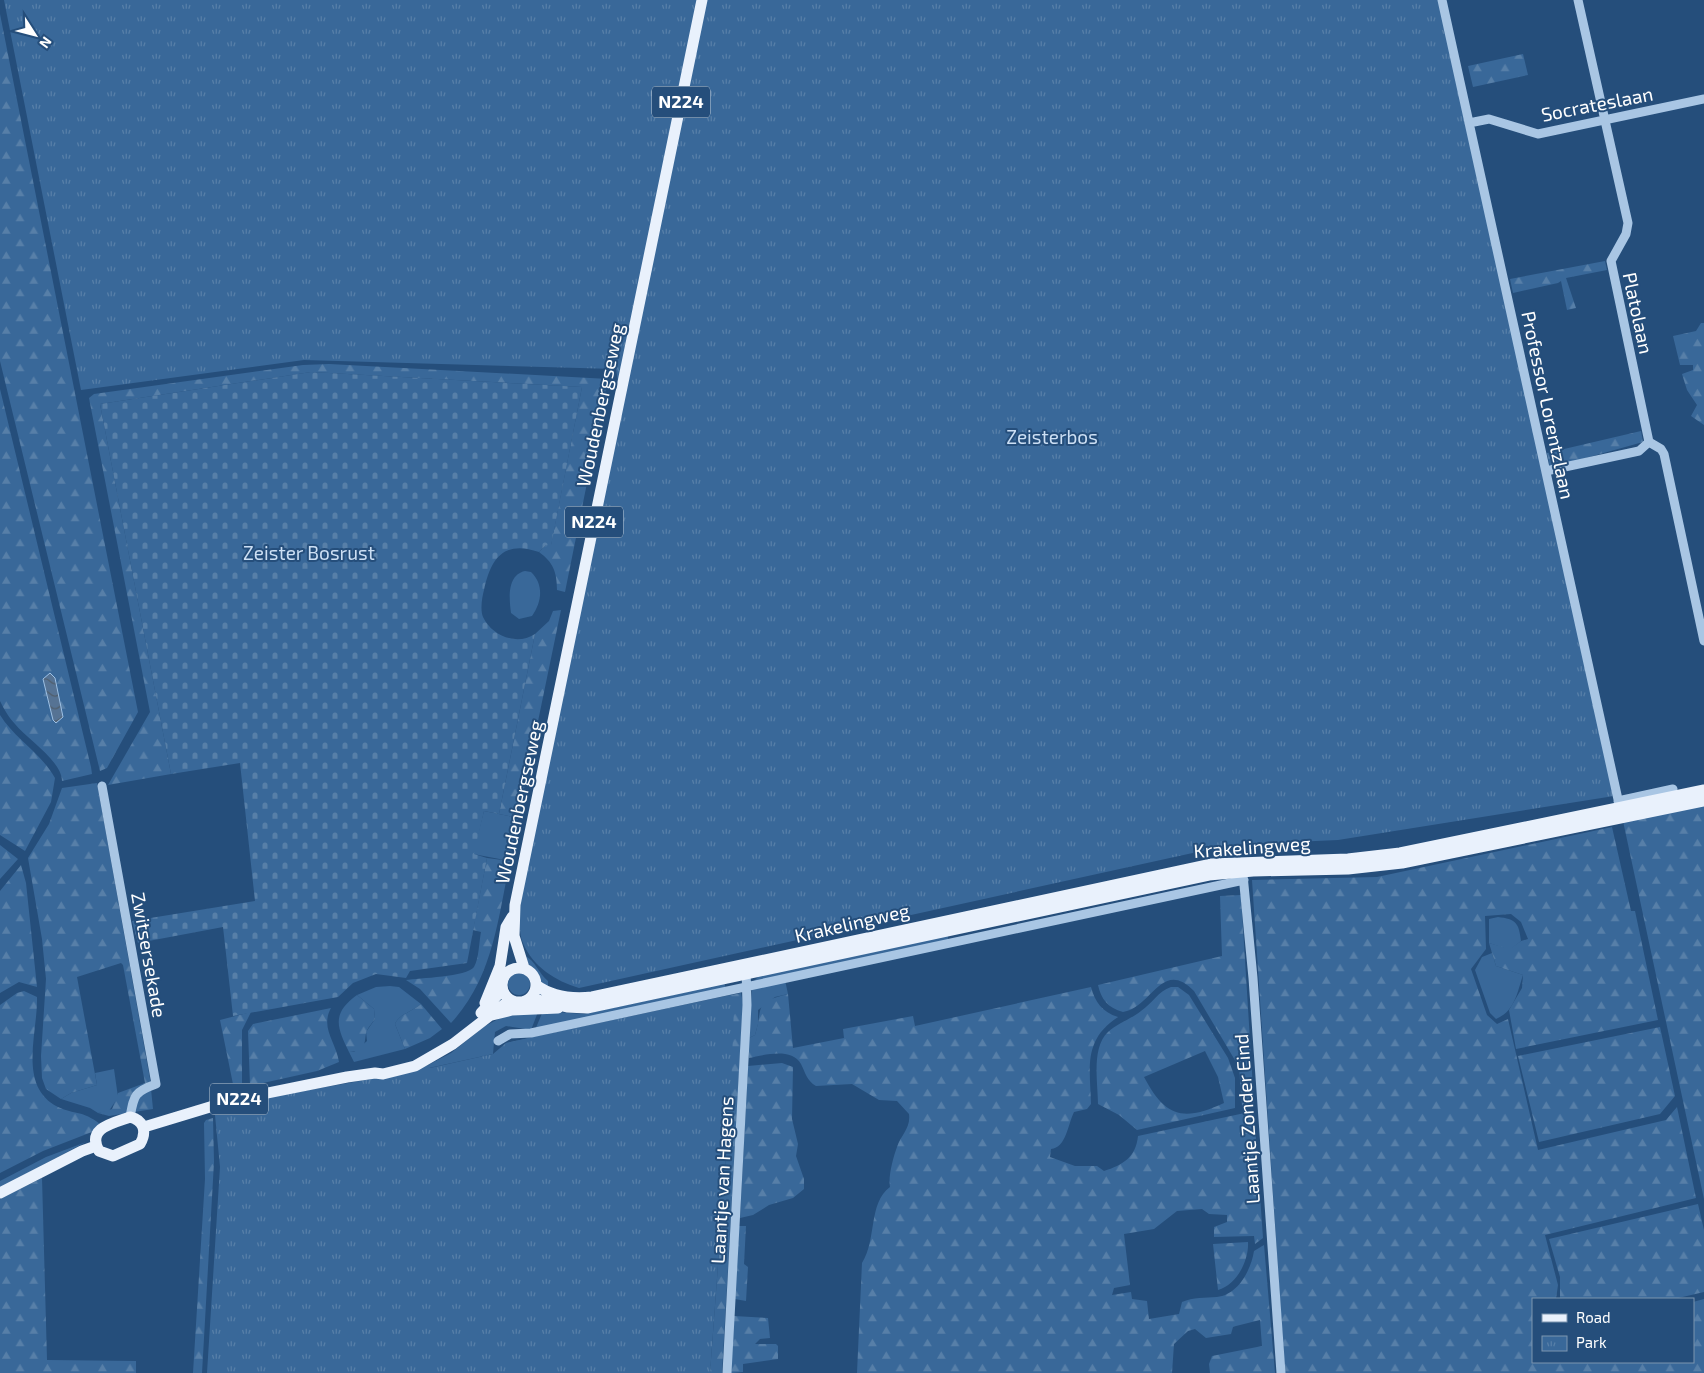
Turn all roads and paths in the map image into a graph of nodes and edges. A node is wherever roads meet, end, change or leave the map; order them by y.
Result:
1 (702, 0) edge
2 (1442, 0) edge
3 (1578, 0) edge
4 (1704, 99) edge
5 (1605, 120) junction
6 (1469, 123) junction
7 (1649, 442) junction
8 (1546, 470) junction
9 (1702, 617) edge
10 (1704, 641) edge
11 (102, 786) dead end
12 (1673, 790) dead end
13 (1704, 790) edge
14 (1704, 801) edge
15 (1620, 809) junction
16 (1245, 872) junction
17 (514, 913) junction
18 (514, 936) junction
19 (524, 968) junction
20 (509, 970) junction
21 (746, 970) junction
22 (536, 984) junction
23 (748, 988) junction
24 (506, 995) junction
25 (530, 998) junction
26 (567, 1007) junction
27 (485, 1013) junction
28 (498, 1041) dead end
29 (130, 1118) junction
30 (144, 1127) junction
31 (96, 1146) junction
32 (0, 1193) edge
33 (727, 1373) edge
34 (1281, 1373) edge

1 - 17 main road, Woudenbergseweg / N224
2 - 6 street, Professor Lorentzlaan
3 - 5 street, Platolaan
4 - 5 street, Socrateslaan
5 - 6 street, Socrateslaan
5 - 7 street, Platolaan
6 - 8 street, Professor Lorentzlaan
7 - 8 street
7 - 9 street
8 - 15 street, Professor Lorentzlaan
9 - 10 street
11 - 29 street, Zwitsersekade
12 - 15 street, Krakelingweg
13 - 15 main road, Krakelingweg
14 - 15 main road, Krakelingweg
15 - 16 main road, Krakelingweg
16 - 21 main road, Krakelingweg
16 - 23 street, Krakelingweg
16 - 34 street, Laantje Zonder Eind
17 - 18 main road, Woudenbergseweg / N224
17 - 27 main road, N224
18 - 19 main road, Woudenbergseweg / N224
18 - 20 main road, Woudenbergseweg / N224
19 - 20 main road
19 - 22 main road, N224
20 - 24 main road, N224
21 - 22 main road, Krakelingweg
21 - 23 street
21 - 26 main road, Krakelingweg
22 - 25 main road
23 - 28 street, Krakelingweg
23 - 33 street, Laantje van Hagens
24 - 25 main road, N224
24 - 27 main road, N224
25 - 26 main road, Krakelingweg
26 - 27 main road
27 - 30 main road, N224
29 - 30 main road
29 - 31 main road
30 - 31 main road
31 - 32 main road

